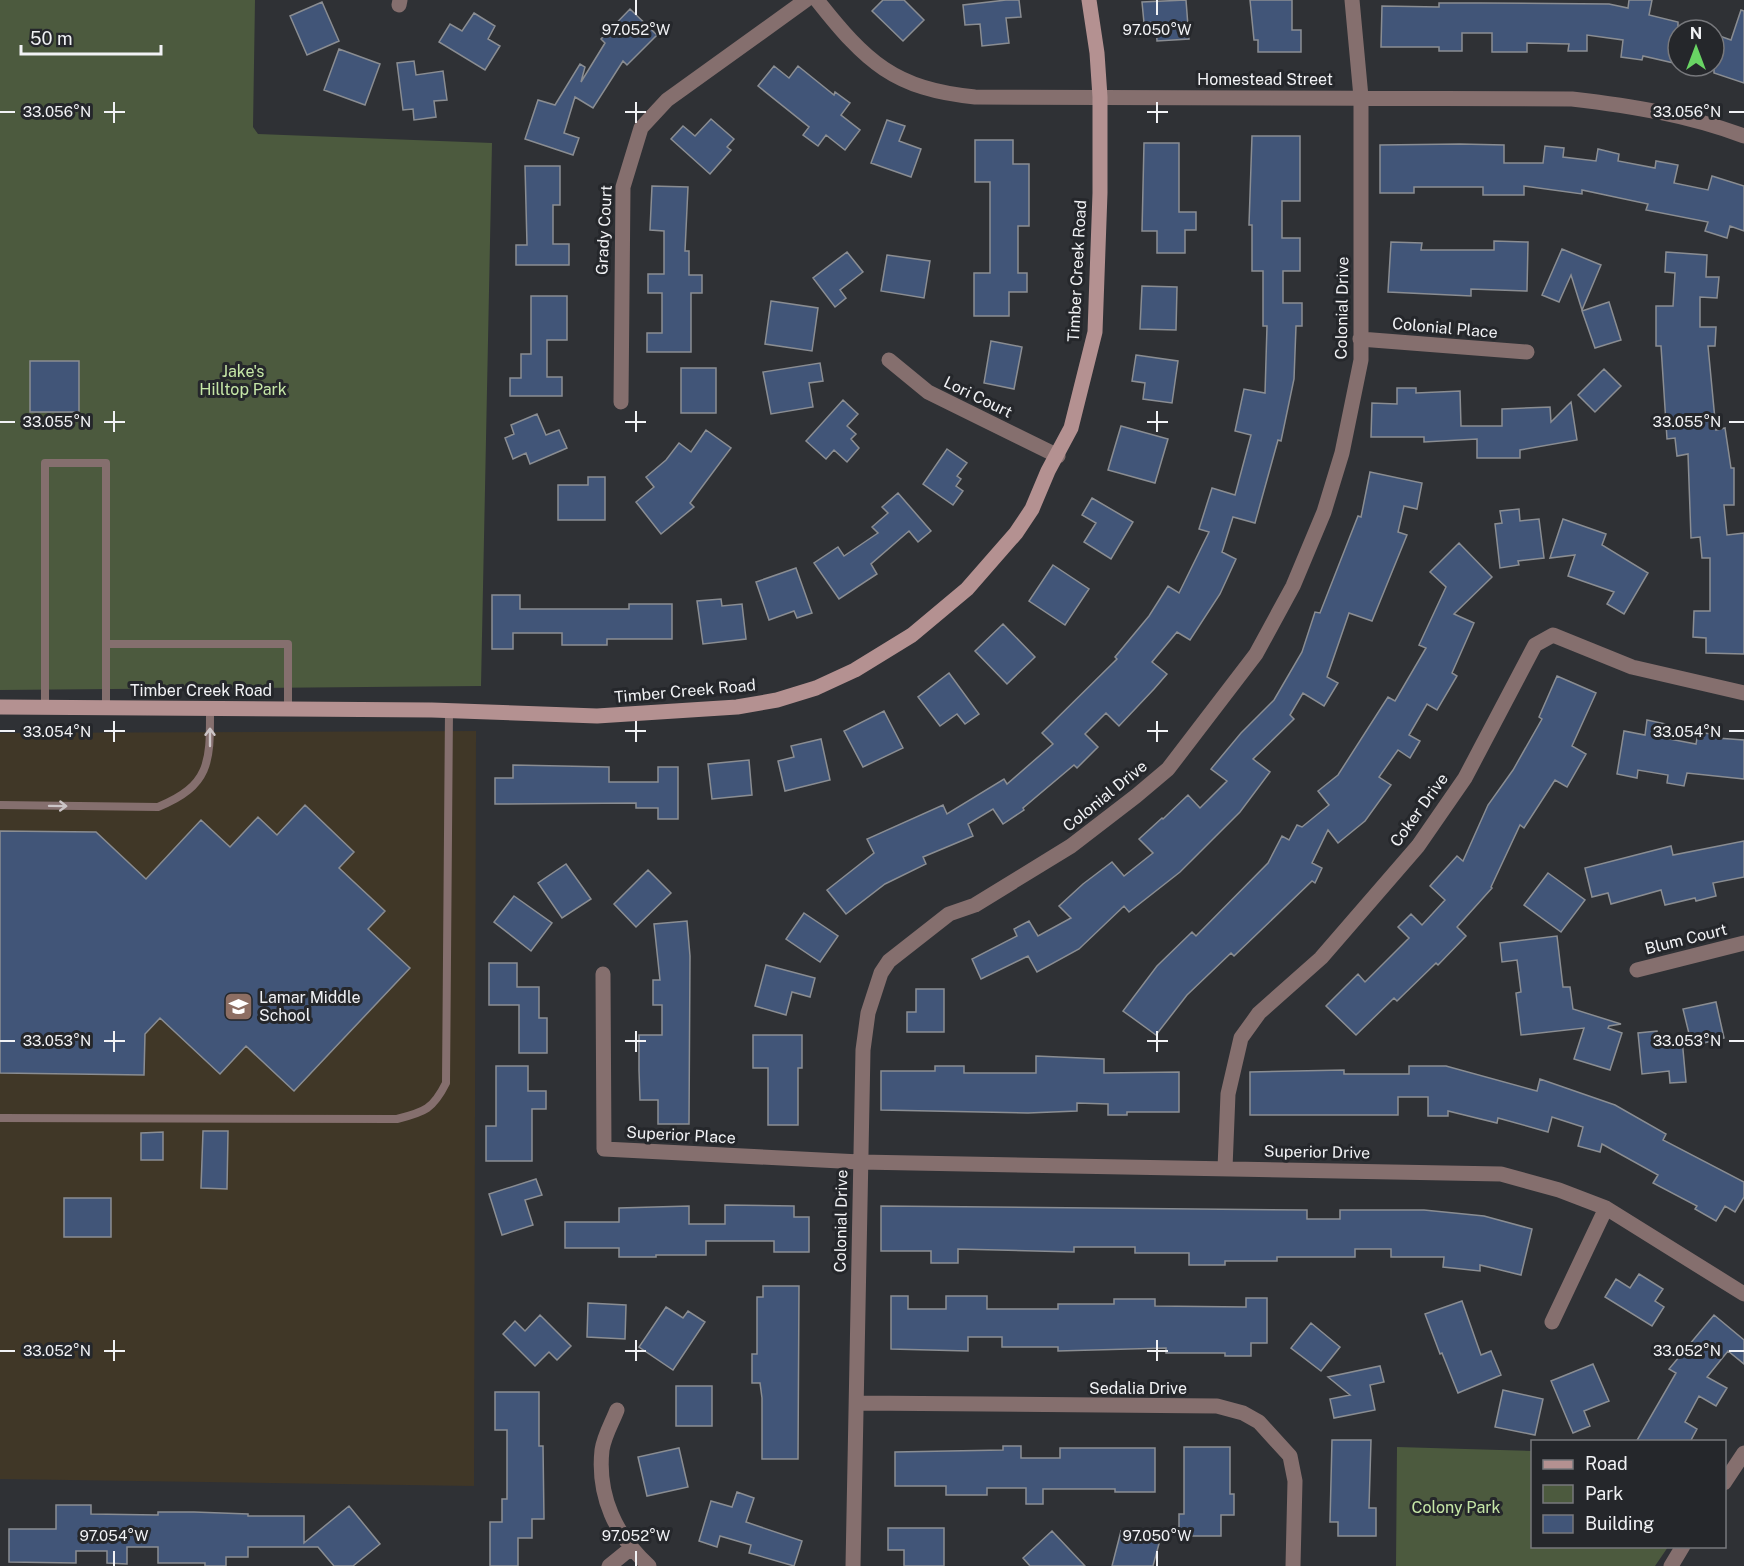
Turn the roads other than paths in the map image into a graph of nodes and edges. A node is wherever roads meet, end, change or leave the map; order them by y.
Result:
1 (806, 0) edge
2 (817, 0) edge
3 (1089, 0) edge
4 (1352, 0) edge
5 (1100, 97) junction
6 (1360, 97) junction
7 (1744, 136) edge
8 (1360, 339) junction
9 (1527, 352) dead end
10 (889, 360) dead end
11 (621, 402) dead end
12 (1058, 456) junction
13 (106, 644) junction
14 (1744, 693) edge
15 (0, 707) edge
16 (45, 707) junction
17 (106, 707) junction
18 (210, 708) junction
19 (288, 708) junction
20 (449, 710) junction
21 (0, 805) edge
22 (1744, 943) edge
23 (1637, 969) dead end
24 (603, 974) dead end
25 (0, 1118) edge
26 (860, 1162) junction
27 (1225, 1168) junction
28 (1606, 1208) junction
29 (1744, 1293) edge
30 (1552, 1322) dead end
31 (857, 1403) junction
32 (617, 1410) dead end
33 (1744, 1453) edge
34 (1726, 1481) edge
35 (1682, 1548) edge
36 (630, 1549) junction
37 (609, 1566) edge
38 (650, 1566) edge
39 (853, 1566) edge
40 (1293, 1566) edge
41 (1671, 1566) edge

1 - 11 street, Grady Court
2 - 5 street, Homestead Street
3 - 5 street, Timber Creek Road
4 - 6 street, Colonial Drive
5 - 6 street, Homestead Street
5 - 12 street, Timber Creek Road
6 - 7 street, Homestead Street
6 - 8 street, Colonial Drive
8 - 9 street, Colonial Place
8 - 26 street, Colonial Drive
10 - 12 street, Lori Court
12 - 20 street, Timber Creek Road
13 - 16 lane
13 - 17 lane
13 - 19 lane
14 - 27 street, Coker Drive
15 - 16 street, Timber Creek Road
16 - 17 street, Timber Creek Road
17 - 18 street, Timber Creek Road
18 - 19 street, Timber Creek Road
21 -> 18 lane
19 - 20 street, Timber Creek Road
20 - 25 lane
22 - 23 street, Blum Court
24 - 26 street, Superior Place
26 - 27 street, Superior Drive
26 - 31 street, Colonial Drive
27 - 28 street, Superior Drive
28 - 29 street, Superior Drive
28 - 30 street
31 - 39 street, Colonial Drive
31 - 40 street, Sedalia Drive
32 - 36 street
33 - 34 street
35 - 41 street
36 - 37 street
36 - 38 street

